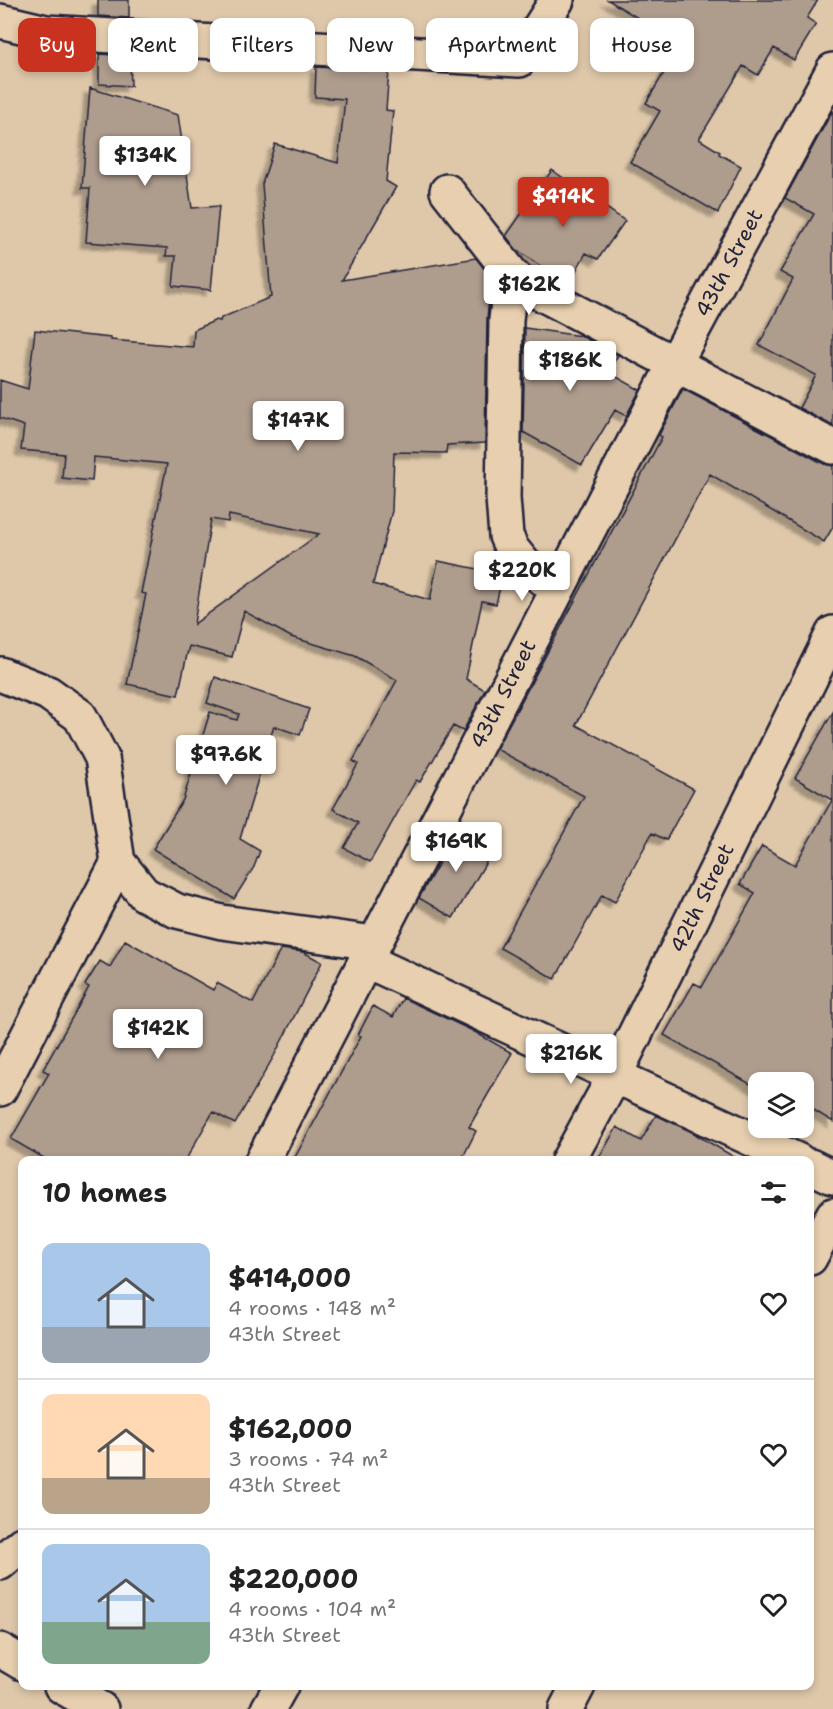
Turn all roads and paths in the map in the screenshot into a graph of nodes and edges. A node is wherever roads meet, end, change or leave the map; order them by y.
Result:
1 (557, 0) edge
2 (0, 21) edge
3 (833, 70) edge
4 (447, 190) dead end
5 (521, 283) junction
6 (675, 363) junction
7 (833, 447) edge
8 (558, 589) junction
9 (833, 633) edge
10 (0, 674) edge
11 (118, 862) junction
12 (369, 952) junction
13 (614, 1077) junction
14 (0, 1089) edge
15 (265, 1156) edge
16 (571, 1156) edge
17 (788, 1156) edge
18 (814, 1168) edge
19 (833, 1177) edge
20 (833, 1215) edge
21 (814, 1251) edge
22 (0, 1650) edge
23 (18, 1661) edge
24 (68, 1690) edge
25 (279, 1690) edge
26 (576, 1690) edge
27 (101, 1709) edge
28 (268, 1709) edge
29 (566, 1709) edge

1 - 2 street
3 - 6 street, 43th Street
4 - 5 street
5 - 6 street
5 - 8 street
6 - 7 street
6 - 8 street, 43th Street
8 - 12 street, 43th Street
9 - 13 street, 42th Street
10 - 11 street
11 - 12 street
11 - 14 street
12 - 13 street
12 - 15 street, 43th Street
13 - 16 street, 42th Street
13 - 17 street
18 - 19 street
20 - 21 street
22 - 23 street
24 - 27 street
25 - 28 street
26 - 29 street

